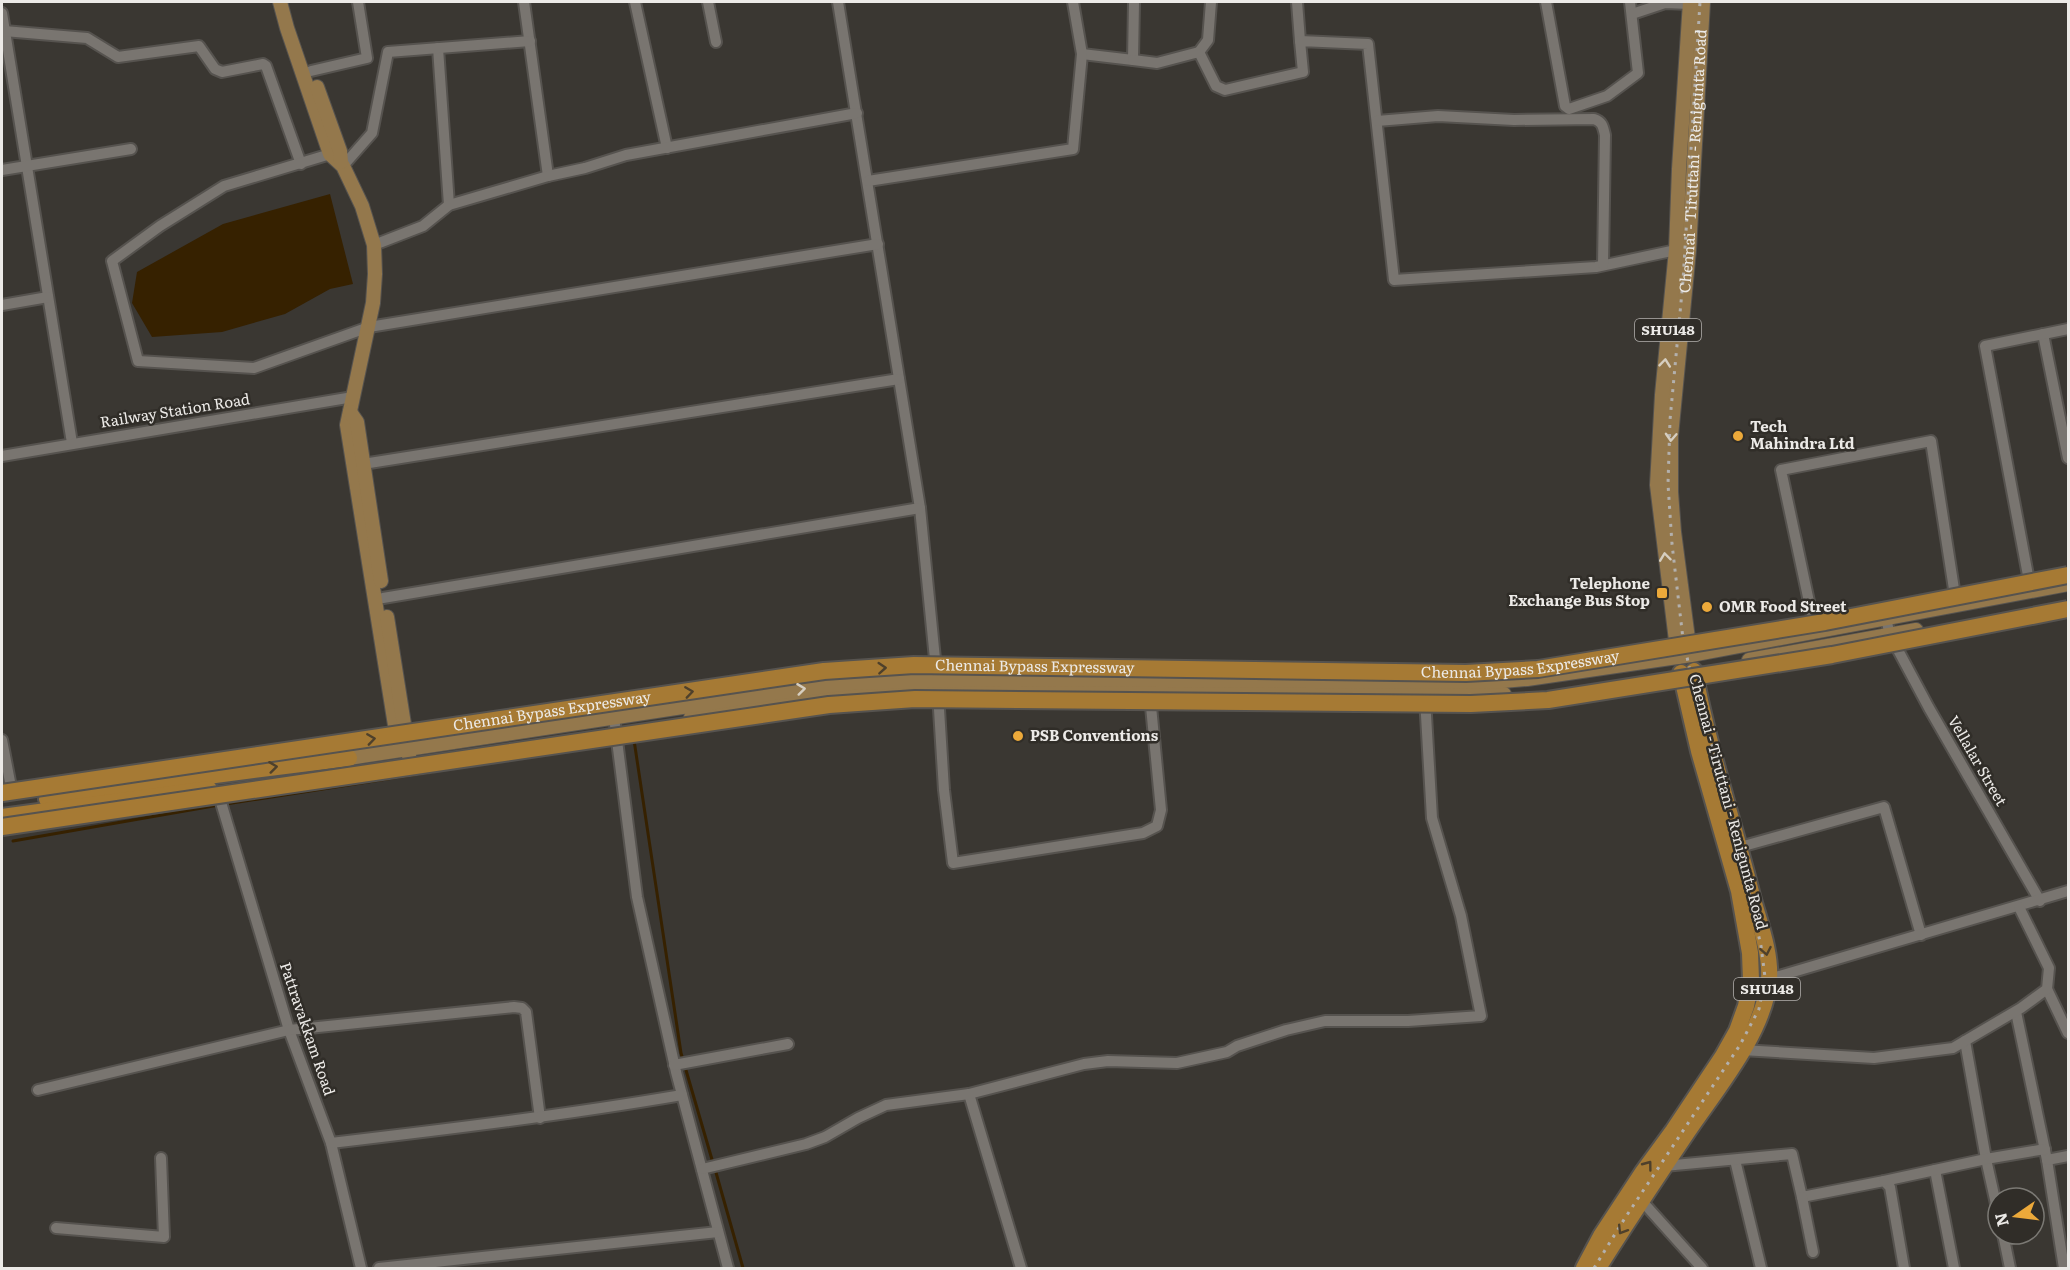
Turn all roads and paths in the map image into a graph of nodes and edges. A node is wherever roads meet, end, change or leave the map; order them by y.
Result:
1 (280, 2) edge
2 (290, 2) edge
3 (358, 2) edge
4 (524, 2) edge
5 (635, 2) edge
6 (708, 2) edge
7 (838, 2) edge
8 (1073, 2) edge
9 (1134, 2) edge
10 (1211, 2) edge
11 (1297, 2) edge
12 (1546, 2) edge
13 (1630, 2) edge
14 (1665, 2) edge
15 (1694, 2) edge
16 (2, 13) edge
17 (1632, 14) junction
18 (4, 31) junction
19 (530, 41) junction
20 (1300, 41) junction
21 (716, 42) dead end
22 (4, 46) edge
23 (438, 48) junction
24 (1199, 52) junction
25 (1082, 54) junction
26 (1133, 60) junction
27 (311, 70) junction
28 (857, 113) junction
29 (1377, 121) junction
30 (668, 148) junction
31 (131, 149) dead end
32 (339, 158) junction
33 (301, 164) junction
34 (27, 166) junction
35 (2, 170) edge
36 (548, 176) junction
37 (868, 181) junction
38 (449, 206) junction
39 (878, 244) junction
40 (374, 245) junction
41 (1676, 250) junction
42 (1603, 265) junction
43 (48, 297) junction
44 (2, 305) edge
45 (369, 327) junction
46 (2068, 328) edge
47 (1675, 331) junction
48 (2043, 334) junction
49 (899, 380) junction
50 (353, 397) junction
51 (350, 412) junction
52 (72, 443) junction
53 (2, 456) edge
54 (2068, 458) edge
55 (363, 464) junction
56 (920, 508) junction
57 (2068, 575) edge
58 (2068, 584) edge
59 (2031, 592) junction
60 (383, 598) junction
61 (2068, 603) edge
62 (1956, 606) junction
63 (2068, 609) edge
64 (1886, 620) junction
65 (1816, 633) junction
66 (1890, 635) junction
67 (1686, 664) junction
68 (937, 685) junction
69 (1149, 690) junction
70 (1425, 695) junction
71 (616, 734) junction
72 (2, 740) edge
73 (405, 755) junction
74 (349, 764) junction
75 (5, 790) edge
76 (222, 804) junction
77 (2, 806) edge
78 (2, 817) edge
79 (2, 829) edge
80 (1740, 847) junction
81 (2068, 891) edge
82 (2040, 901) junction
83 (2019, 907) junction
84 (1921, 935) junction
85 (1769, 979) junction
86 (2047, 989) junction
87 (2016, 1011) junction
88 (289, 1030) junction
89 (2068, 1033) edge
90 (1965, 1041) junction
91 (788, 1044) dead end
92 (1742, 1050) junction
93 (674, 1065) junction
94 (39, 1090) dead end
95 (969, 1094) junction
96 (682, 1095) junction
97 (540, 1118) junction
98 (331, 1143) junction
99 (2046, 1155) junction
100 (2068, 1156) edge
101 (161, 1158) dead end
102 (1986, 1159) junction
103 (1736, 1160) junction
104 (1664, 1166) junction
105 (710, 1167) junction
106 (1935, 1170) junction
107 (1884, 1181) junction
108 (1992, 1186) edge
109 (1802, 1197) junction
110 (1641, 1200) junction
111 (56, 1228) dead end
112 (718, 1232) junction
113 (2005, 1246) edge
114 (1813, 1252) dead end
115 (2063, 1268) edge
116 (361, 1269) edge
117 (379, 1269) edge
118 (728, 1269) edge
119 (1021, 1269) edge
120 (1584, 1269) edge
121 (1598, 1269) edge
122 (1702, 1269) edge
123 (1761, 1269) edge
124 (1904, 1269) edge
125 (1954, 1269) edge
126 (2010, 1269) edge

1 - 32 main road
2 - 27 main road
3 - 27 street
4 - 19 street
5 - 30 street
6 - 21 street
7 - 28 street
8 - 25 street
9 - 26 street
10 - 24 street
11 - 20 street
12 - 17 street
13 - 17 street
14 - 15 street
14 - 17 street
15 - 41 main road, Chennai - Tiruttani - Renigunta Road / SHU148
15 - 47 main road, Chennai - Tiruttani - Renigunta Road / SHU148
16 - 18 street
18 - 22 street
18 - 33 street
19 - 23 street
19 - 36 street
20 - 24 street
20 - 29 street
22 - 34 street
23 - 32 street
23 - 38 street
24 - 26 street
25 - 26 street
25 - 37 street
27 - 32 main road
28 - 30 street
28 - 37 street
29 - 42 street
29 - 42 street
30 - 36 street
31 - 34 street
32 - 33 street
32 - 40 main road
33 - 45 street
34 - 35 street
34 - 43 street
36 - 38 street
37 - 39 street
38 - 40 street
39 - 45 street
39 - 49 street
40 - 45 main road
41 - 42 street
41 - 47 main road, Chennai - Tiruttani - Renigunta Road / SHU148
43 - 44 street
43 - 52 street
45 - 50 main road
46 - 48 street
47 - 67 main road, Chennai - Tiruttani - Renigunta Road / SHU148
48 - 54 street
48 - 59 street
49 - 55 street
49 - 56 street
50 - 51 main road
50 - 52 street, Railway Station Road
51 - 55 main road
51 - 73 main road
52 - 53 street, Railway Station Road
55 - 60 main road
56 - 60 street
56 - 68 street
75 -> 57 highway, Chennai Bypass Expressway, bridge
58 - 59 main road
59 - 62 main road
60 - 73 main road
61 - 66 main road
62 - 64 main road
62 - 65 street
63 - 79 highway, bridge
64 - 65 main road
64 - 66 street, Vellalar Street
65 - 67 main road
66 - 67 main road
66 - 82 street, Vellalar Street
67 - 68 main road
67 - 70 main road
67 - 80 highway, Chennai - Tiruttani - Renigunta Road / SHU148
120 -> 67 highway, Chennai - Tiruttani - Renigunta Road / SHU148
68 - 69 main road
68 - 69 street
68 - 71 main road
69 - 70 main road
70 - 95 street
71 - 73 main road
71 - 93 street
72 - 75 street
73 - 74 main road
74 - 75 main road
74 - 76 main road
77 -> 74 highway
74 - 78 highway
76 - 79 main road
76 - 88 street, Pattravakkam Road
80 - 84 street
80 -> 85 highway, Chennai - Tiruttani - Renigunta Road / SHU148
81 - 82 street
82 - 83 street
83 - 84 street
83 - 86 street
84 - 85 street
85 - 92 highway, Chennai - Tiruttani - Renigunta Road / SHU148
86 - 87 street
86 - 89 street
87 - 90 street
87 - 99 street
88 - 94 street
88 - 97 street
88 - 98 street, Pattravakkam Road
90 - 92 street
90 - 102 street
91 - 93 street
92 - 104 highway, Chennai - Tiruttani - Renigunta Road / SHU148
93 - 96 street
95 - 105 street
95 - 119 street
96 - 97 street
96 - 105 street
97 - 98 street
98 - 116 street, Pattravakkam Road
99 - 100 street
99 - 102 street
99 - 115 street
101 - 111 street
102 - 106 street
102 - 108 street
103 - 104 street
103 - 109 street
103 - 123 street
104 - 110 highway, Chennai - Tiruttani - Renigunta Road / SHU148
105 - 112 street
106 - 107 street
106 - 125 street
107 - 109 street
107 - 124 street
109 - 114 street
110 -> 121 highway, Chennai - Tiruttani - Renigunta Road / SHU148
110 - 122 street
112 - 117 street
112 - 118 street
113 - 126 street

